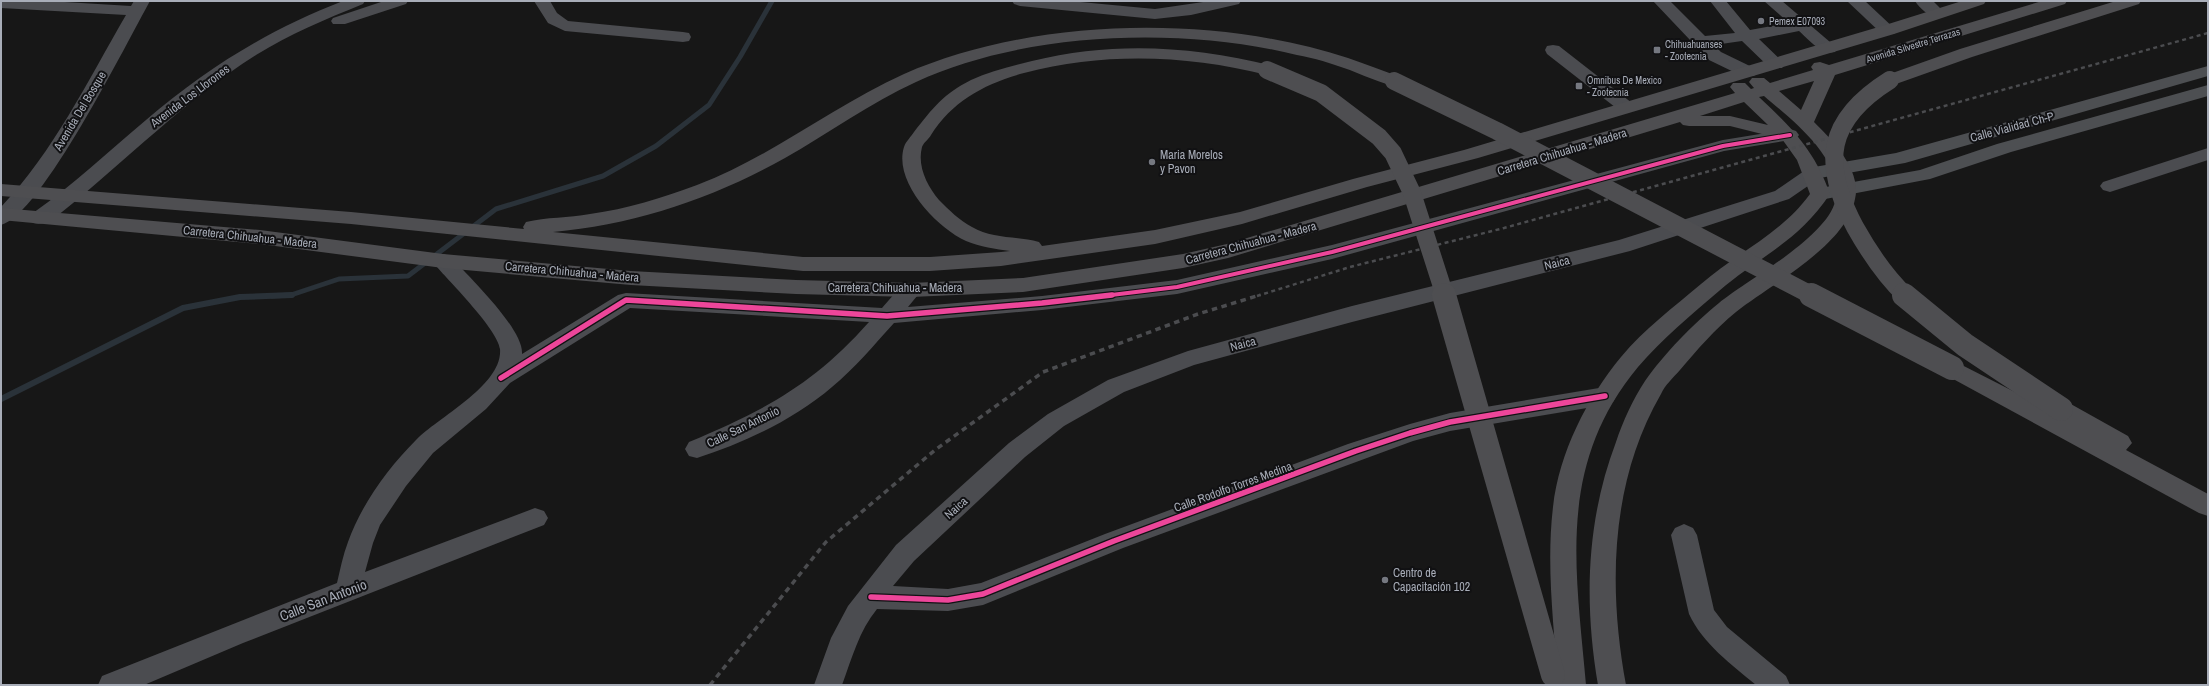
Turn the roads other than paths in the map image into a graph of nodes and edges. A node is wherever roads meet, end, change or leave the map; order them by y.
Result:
1 (357, 1) edge
2 (400, 1) edge
3 (542, 1) edge
4 (1020, 1) edge
5 (1233, 1) edge
6 (1661, 1) edge
7 (1718, 1) edge
8 (1772, 1) edge
9 (1855, 1) edge
10 (1923, 1) edge
11 (1978, 1) edge
12 (2059, 1) edge
13 (2133, 1) edge
14 (1, 3) edge
15 (138, 6) edge
16 (1937, 13) junction
17 (1802, 26) junction
18 (1888, 30) junction
19 (283, 33) junction
20 (1746, 36) junction
21 (683, 37) dead end
22 (1702, 42) junction
23 (1829, 48) junction
24 (1553, 50) dead end
25 (1803, 56) junction
26 (1776, 64) junction
27 (1827, 72) junction
28 (2208, 72) edge
29 (1739, 75) junction
30 (2208, 90) edge
31 (1757, 93) junction
32 (1626, 107) junction
33 (1660, 123) junction
34 (1797, 129) junction
35 (2208, 154) edge
36 (1841, 167) junction
37 (1814, 173) junction
38 (2110, 186) dead end
39 (1846, 189) junction
40 (1, 190) edge
41 (26, 193) junction
42 (1820, 194) junction
43 (1782, 195) junction
44 (69, 197) junction
45 (3, 216) edge
46 (40, 218) junction
47 (474, 230) junction
48 (1055, 250) junction
49 (442, 261) junction
50 (911, 290) junction
51 (887, 316) junction
52 (501, 378) junction
53 (1606, 396) junction
54 (697, 449) dead end
55 (2208, 489) edge
56 (2208, 506) edge
57 (535, 518) dead end
58 (1684, 535) dead end
59 (348, 590) junction
60 (872, 597) junction
61 (1561, 682) edge
62 (112, 685) edge
63 (828, 685) edge
64 (1612, 685) edge
65 (1776, 685) edge

1 - 19 street, Avenida Los Llorones
2 - 19 street
3 - 21 street
4 - 5 street
6 - 22 street
7 - 20 street
8 - 17 street
9 - 18 street
10 - 16 street
11 - 16 highway, Avenida Silvestre Terrazas
12 - 27 highway, Avenida Silvestre Terrazas
13 - 55 highway, bridge
14 - 15 street
15 - 41 street, Avenida Del Bosque
16 - 18 highway, Avenida Silvestre Terrazas
17 - 20 street
17 - 23 street
18 - 23 highway, Avenida Silvestre Terrazas
19 - 44 street, Avenida Los Llorones
20 - 22 street
20 - 26 street
22 - 29 street
23 - 25 highway, Avenida Silvestre Terrazas
24 - 32 street
25 - 26 highway, Avenida Silvestre Terrazas
25 - 27 highway
26 - 29 highway, Avenida Silvestre Terrazas
27 - 31 highway, Avenida Silvestre Terrazas
27 - 34 highway
28 - 36 main road, Calle Vialidad Ch-P
29 - 31 highway
29 - 32 highway, Carretera Chihuahua - Madera
30 - 39 main road, Calle Vialidad Ch-P
31 - 33 highway, Carretera Chihuahua - Madera
31 - 34 highway
32 - 48 highway, Carretera Chihuahua - Madera
33 - 34 highway
33 - 50 highway, Carretera Chihuahua - Madera
34 - 36 highway
34 - 37 highway
34 - 51 street
35 - 38 street
36 - 37 main road, Calle Vialidad Ch-P
36 - 39 highway
37 - 42 highway
37 - 43 street, Naica
39 - 42 main road, Calle Vialidad Ch-P
39 - 64 highway
40 - 41 highway, Carretera Chihuahua - Madera
41 - 44 highway, Carretera Chihuahua - Madera
41 - 45 street, Avenida Del Bosque
42 - 43 street, Naica
42 - 53 highway
43 - 60 street, Naica
44 - 46 street, Avenida Los Llorones
44 - 47 highway, Carretera Chihuahua - Madera
45 - 46 highway, Carretera Chihuahua - Madera
46 - 49 highway, Carretera Chihuahua - Madera
47 - 48 highway, Carretera Chihuahua - Madera
47 - 56 highway, bridge
48 - 61 highway, bridge
49 - 50 highway, Carretera Chihuahua - Madera
49 - 52 street
50 - 51 street, Calle San Antonio
51 - 52 street
51 - 54 street, Calle San Antonio
52 - 59 street
53 - 60 street, Calle Rodolfo Torres Medina
53 - 61 highway
57 - 59 street, Calle San Antonio
58 - 65 street
59 - 62 street, Calle San Antonio
60 - 63 street, Naica

